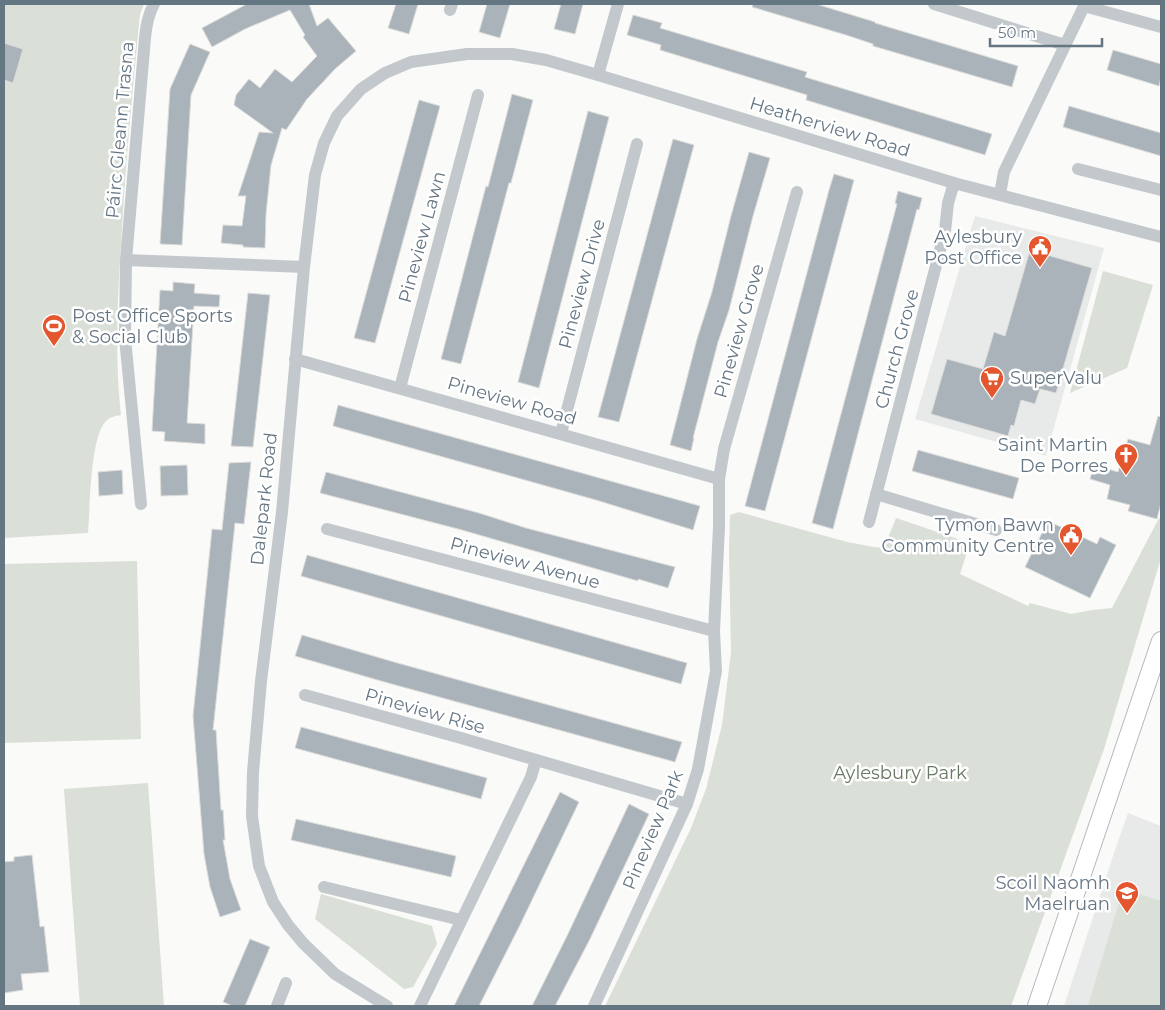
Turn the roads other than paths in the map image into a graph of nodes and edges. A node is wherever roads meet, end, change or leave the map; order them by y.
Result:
1 (154, 4) edge
2 (618, 4) edge
3 (934, 4) edge
4 (1084, 5) edge
5 (1161, 27) edge
6 (1065, 45) junction
7 (490, 54) joint
8 (598, 75) junction
9 (478, 95) dead end
10 (637, 144) dead end
11 (1078, 170) dead end
12 (954, 182) junction
13 (1161, 190) edge
14 (797, 192) dead end
15 (1000, 194) junction
16 (1161, 237) edge
17 (126, 260) junction
18 (304, 267) junction
19 (295, 359) junction
20 (400, 388) junction
21 (561, 433) junction
22 (719, 479) junction
23 (876, 494) junction
24 (141, 504) dead end
25 (868, 522) dead end
26 (327, 529) dead end
27 (996, 530) dead end
28 (714, 631) junction
29 (1161, 640) edge
30 (306, 696) dead end
31 (536, 760) junction
32 (687, 804) junction
33 (324, 887) dead end
34 (461, 920) junction
35 (286, 983) dead end
36 (277, 1006) edge
37 (387, 1006) edge
38 (420, 1006) edge
39 (594, 1006) edge
40 (1037, 1006) edge

1 - 17 street, Páirc Gleann Trasna
2 - 8 street
3 - 6 street
4 - 5 street
4 - 6 street
6 - 15 street
7 - 8 street, Heatherview Road
7 - 18 street, Dalepark Road
8 - 12 street, Heatherview Road
9 - 20 street, Pineview Lawn
10 - 21 street, Pineview Drive
11 - 13 street
12 - 15 street, Heatherview Road
12 - 23 street, Church Grove
14 - 22 street, Pineview Grove
15 - 16 street, Heatherview Road
17 - 18 street
17 - 24 street, Páirc Gleann Trasna
18 - 19 street, Dalepark Road
19 - 20 street, Pineview Road
19 - 37 street, Dalepark Road
20 - 21 street, Pineview Road
21 - 22 street, Pineview Road
22 - 28 street, Pineview Park
23 - 25 street, Church Grove
23 - 27 street
26 - 28 street, Pineview Avenue
28 - 32 street, Pineview Park
29 - 40 street
30 - 31 street, Pineview Rise
31 - 32 street, Pineview Rise
31 - 34 street
32 - 39 street, Pineview Park
33 - 34 street
34 - 38 street
35 - 36 street

